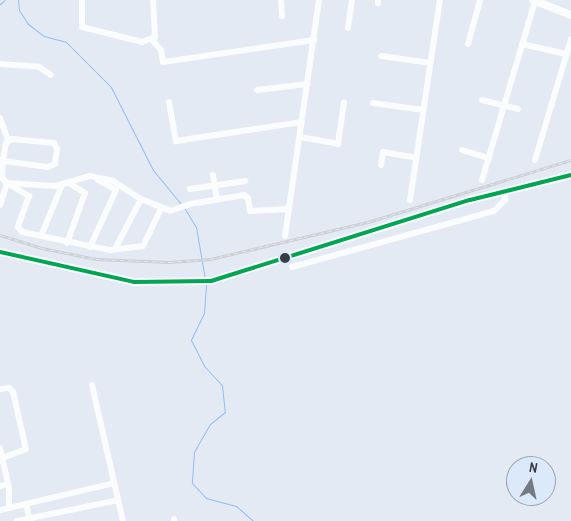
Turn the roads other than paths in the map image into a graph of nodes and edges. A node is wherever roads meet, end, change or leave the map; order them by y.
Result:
1 (82, 0) edge
2 (152, 0) edge
3 (281, 0) edge
4 (319, 0) edge
5 (352, 0) edge
6 (440, 0) edge
7 (480, 0) edge
8 (534, 0) edge
9 (546, 2) edge
10 (571, 15) edge
11 (282, 16) dead end
12 (348, 28) dead end
13 (571, 39) edge
14 (152, 40) junction
15 (314, 40) junction
16 (468, 44) dead end
17 (522, 44) junction
18 (566, 54) junction
19 (382, 56) dead end
20 (430, 63) junction
21 (0, 64) edge
22 (51, 75) dead end
23 (308, 84) junction
24 (257, 90) dead end
25 (482, 100) dead end
26 (169, 102) dead end
27 (344, 102) dead end
28 (373, 103) dead end
29 (505, 105) junction
30 (518, 109) dead end
31 (424, 110) junction
32 (0, 118) edge
33 (302, 122) junction
34 (300, 137) junction
35 (8, 140) junction
36 (462, 150) dead end
37 (416, 158) junction
38 (489, 158) junction
39 (535, 160) dead end
40 (2, 161) edge
41 (381, 165) dead end
42 (213, 175) dead end
43 (571, 175) edge
44 (90, 176) junction
45 (482, 180) dead end
46 (245, 181) dead end
47 (6, 182) junction
48 (65, 184) junction
49 (215, 185) junction
50 (190, 189) dead end
51 (505, 192) junction
52 (141, 199) junction
53 (217, 199) junction
54 (410, 200) dead end
55 (0, 205) edge
56 (161, 209) junction
57 (289, 209) junction
58 (41, 236) junction
59 (285, 236) dead end
60 (66, 243) junction
61 (90, 247) junction
62 (115, 249) junction
63 (0, 252) edge
64 (292, 267) dead end
65 (92, 385) dead end
66 (0, 389) edge
67 (0, 448) edge
68 (2, 458) junction
69 (114, 483) junction
70 (8, 484) junction
71 (0, 486) edge
72 (118, 500) junction
73 (26, 504) junction
74 (10, 508) junction
75 (0, 510) edge
76 (30, 520) edge
77 (17, 521) edge
78 (122, 521) edge

1 - 14 street
2 - 14 street
3 - 11 street
4 - 15 street
5 - 12 street
6 - 20 street
7 - 16 street
8 - 9 main road
8 - 17 street
9 - 10 main road
13 - 18 street
14 - 15 street
15 - 23 street
17 - 18 street
17 - 29 street
18 - 39 street
19 - 20 street
20 - 31 street
21 - 22 street
23 - 24 street
23 - 33 street
25 - 29 street
26 - 33 street
27 - 34 street
28 - 31 street
29 - 30 street
29 - 38 street
31 - 37 street
32 - 35 street
33 - 34 street
34 - 57 street
35 - 40 street
35 - 40 street
36 - 38 street
37 - 41 street
37 - 54 street
38 - 45 street
40 - 47 street
42 - 49 street
43 - 51 main road
44 - 48 street
44 - 52 street
44 - 61 street
46 - 49 street
47 - 48 street
47 - 55 street
47 - 58 street
48 - 58 street
48 - 60 street
49 - 50 street
49 - 53 street
51 - 63 main road
51 - 64 street
52 - 56 street
52 - 62 street
53 - 56 street
53 - 57 street
56 - 62 street
57 - 59 street
58 - 60 street
60 - 61 street
61 - 62 street
65 - 69 street
66 - 68 street
67 - 68 street
68 - 70 street
69 - 72 street
69 - 73 street
70 - 71 street
70 - 74 street
72 - 76 street
72 - 78 street
73 - 74 street
73 - 76 street
74 - 75 street
76 - 77 street

